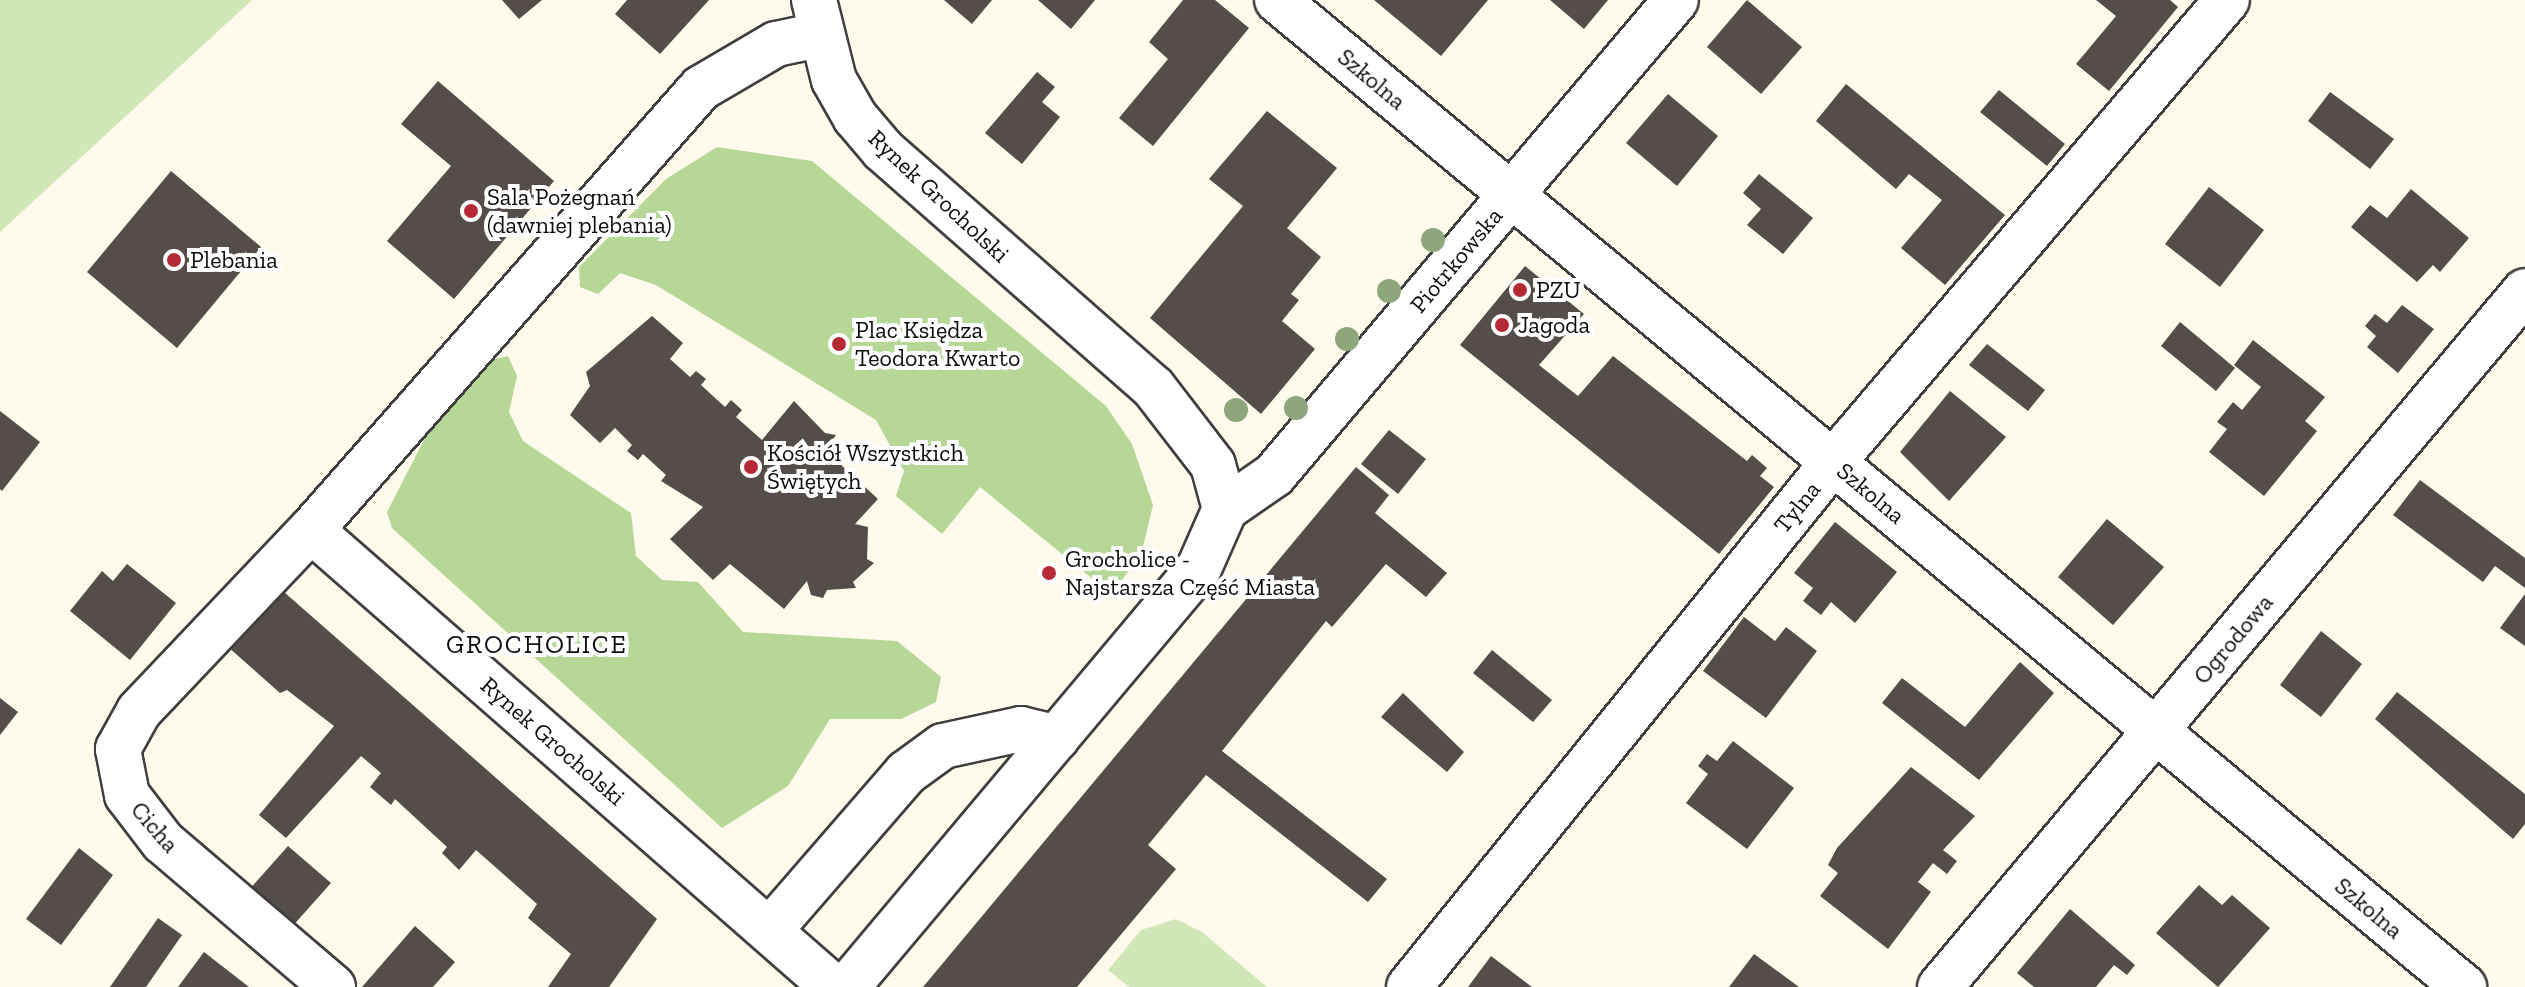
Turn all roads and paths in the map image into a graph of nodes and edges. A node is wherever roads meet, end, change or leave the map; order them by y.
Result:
1 (1277, 0) edge
2 (1676, 0) edge
3 (2227, 0) edge
4 (817, 17) edge
5 (1510, 194) junction
6 (2525, 291) edge
7 (1833, 462) junction
8 (1225, 509) junction
9 (311, 530) junction
10 (2157, 730) junction
11 (1057, 738) junction
12 (770, 930) junction
13 (333, 987) edge
14 (833, 987) edge
15 (847, 987) edge
16 (1409, 987) edge
17 (1940, 987) edge
18 (2464, 987) edge

1 - 5 street, Szkolna
2 - 5 street, Piotrkowska
3 - 7 street, Tylna
4 - 8 street, Rynek Grocholski
4 - 9 street, Rynek Grocholski
5 - 7 street, Szkolna
5 - 8 street, Piotrkowska
6 - 10 street, Ogrodowa
7 - 10 street, Szkolna
7 - 16 street, Tylna
8 - 11 street
9 - 12 street, Rynek Grocholski
9 - 13 street, Cicha
10 - 17 street, Ogrodowa
10 - 18 street, Szkolna
11 - 12 street
11 - 15 street
12 - 14 street, Rynek Grocholski

